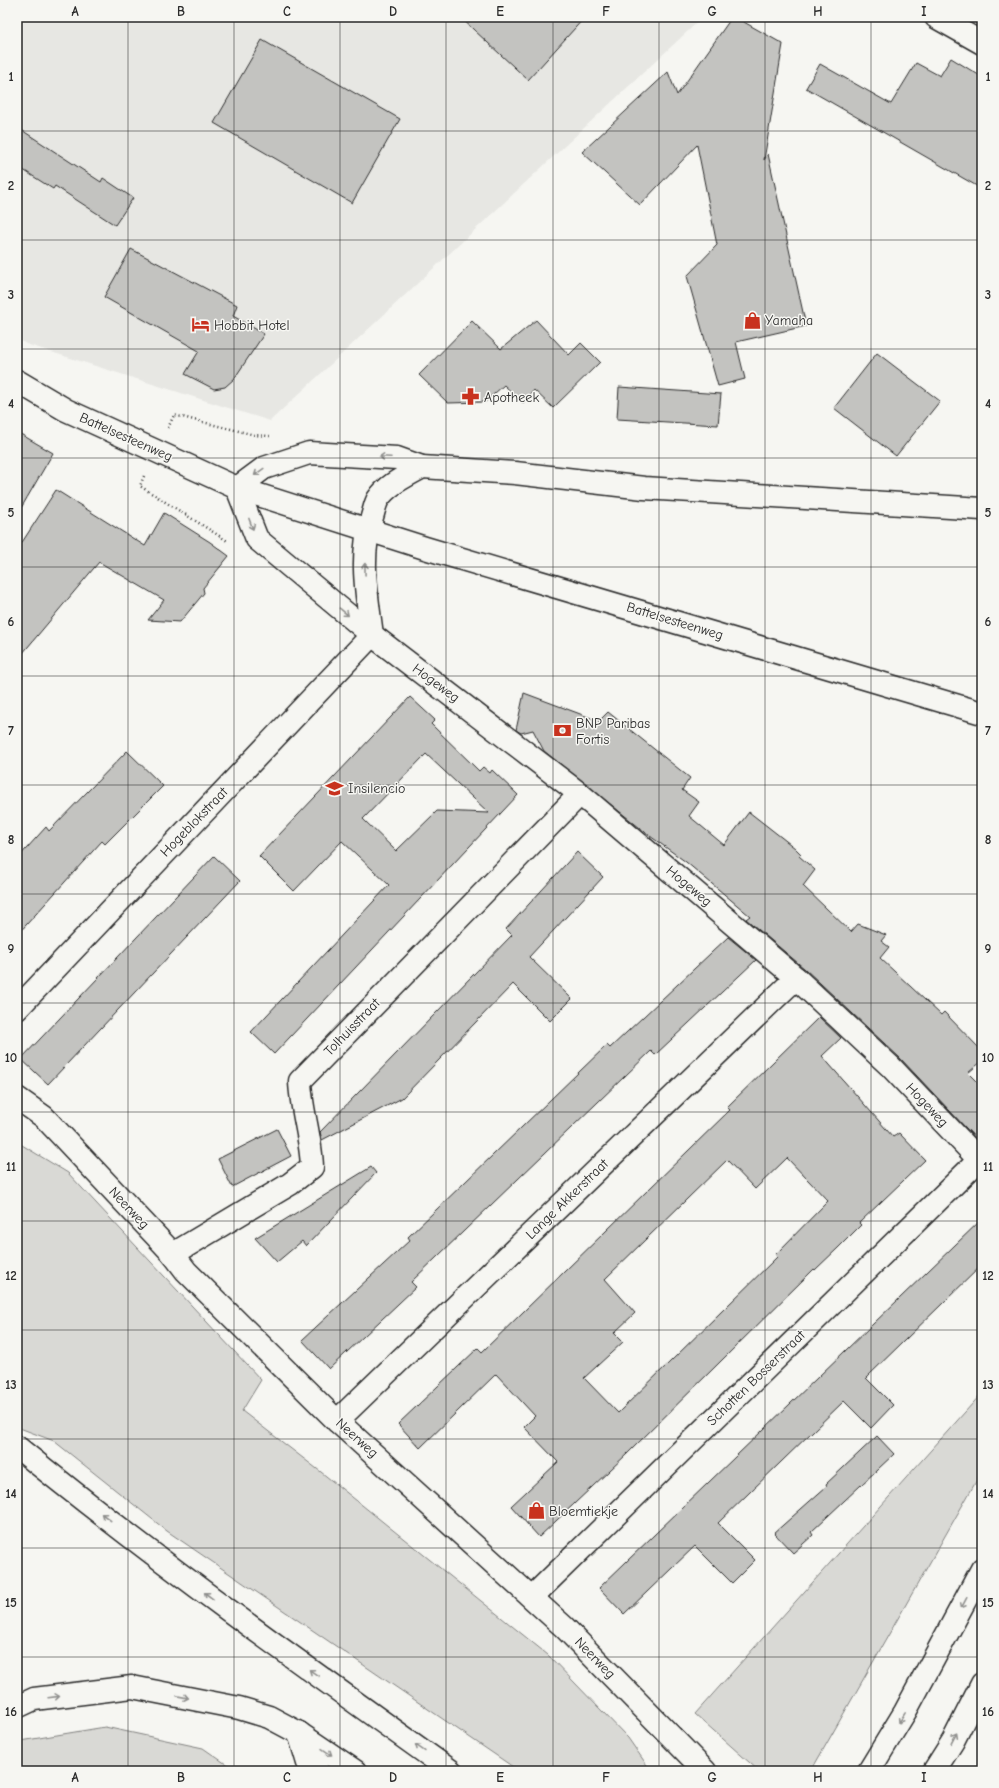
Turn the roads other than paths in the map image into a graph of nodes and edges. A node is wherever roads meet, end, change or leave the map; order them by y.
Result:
1 (936, 17) edge
2 (982, 43) edge
3 (17, 381) edge
4 (422, 467) junction
5 (237, 488) junction
6 (982, 509) edge
7 (368, 529) junction
8 (372, 635) junction
9 (982, 713) edge
10 (580, 794) junction
11 (796, 978) junction
12 (17, 1009) edge
13 (17, 1098) edge
14 (981, 1162) edge
15 (173, 1254) junction
16 (337, 1421) junction
17 (17, 1448) edge
18 (982, 1569) edge
19 (532, 1597) junction
20 (982, 1684) edge
21 (17, 1706) edge
22 (299, 1733) junction
23 (318, 1771) edge
24 (355, 1771) edge
25 (451, 1771) edge
26 (705, 1771) edge
27 (869, 1771) edge
28 (934, 1771) edge

1 - 2 main road
3 - 5 main road, Battelsesteenweg
4 -> 5 main road
4 - 6 main road
4 - 7 main road
5 - 7 main road, Battelsesteenweg
5 -> 8 main road, Hogeweg
8 -> 7 main road
7 - 9 main road, Battelsesteenweg
8 - 10 main road, Hogeweg
8 - 12 main road, Hogeblokstraat
10 - 11 main road, Hogeweg
10 - 15 main road, Tolhuisstraat
11 - 14 main road, Hogeweg
11 - 16 main road, Lange Akkerstraat
13 - 15 main road, Neerweg
14 - 19 main road, Schotten Bosserstraat
15 - 16 main road, Neerweg
16 - 19 main road, Neerweg
25 -> 17 main road
18 -> 27 main road
19 - 26 main road, Neerweg
28 -> 20 main road
21 -> 22 main road
22 - 23 main road
22 -> 24 main road

